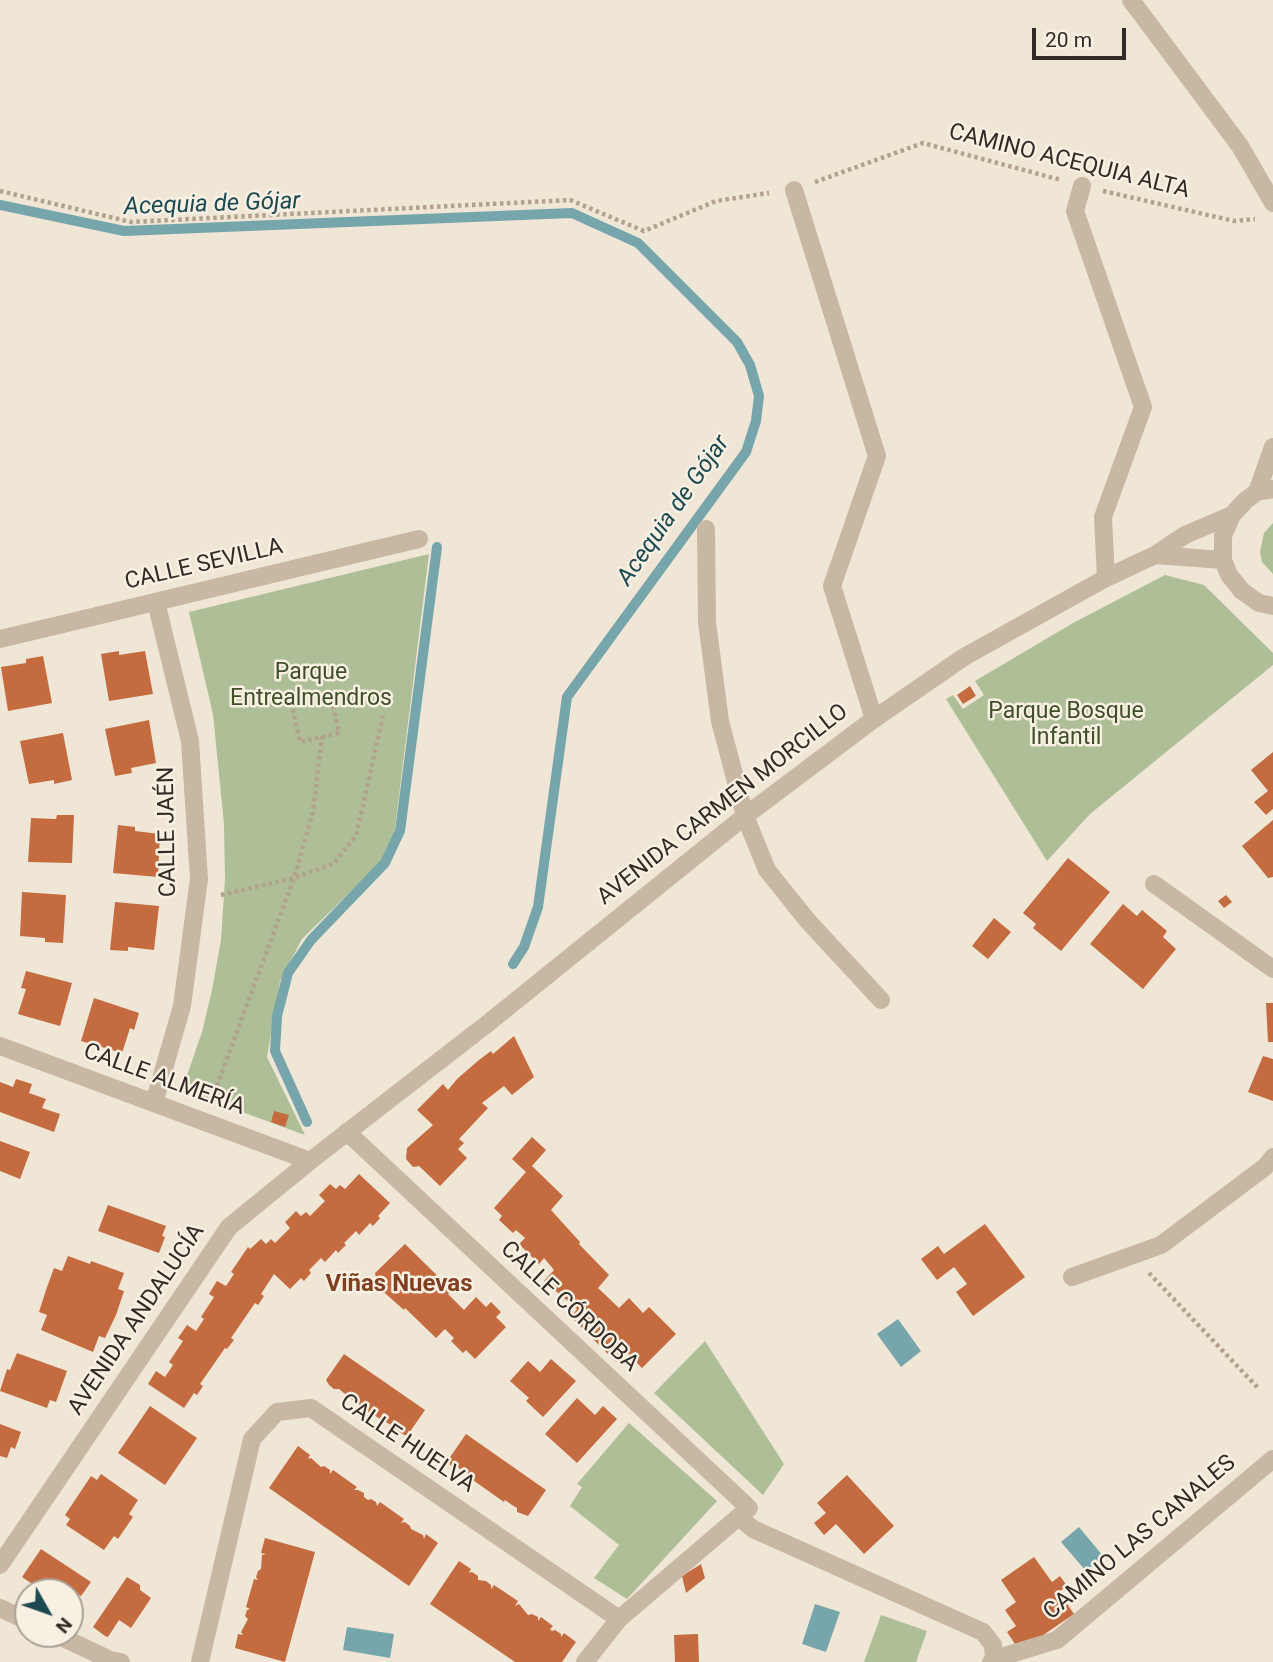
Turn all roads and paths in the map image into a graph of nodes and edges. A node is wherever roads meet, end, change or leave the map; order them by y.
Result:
1 (1131, 0) edge
2 (1082, 186) junction
3 (794, 190) junction
4 (0, 191) edge
5 (1273, 203) edge
6 (1260, 219) dead end
7 (1273, 447) edge
8 (1265, 490) edge
9 (1232, 515) junction
10 (706, 529) dead end
11 (419, 540) dead end
12 (1155, 555) junction
13 (1223, 560) junction
14 (1106, 578) junction
15 (156, 602) junction
16 (1273, 606) edge
17 (0, 639) edge
18 (383, 716) dead end
19 (874, 719) junction
20 (322, 736) junction
21 (745, 816) junction
22 (294, 878) junction
23 (1154, 884) dead end
24 (196, 900) junction
25 (1273, 969) edge
26 (881, 1000) dead end
27 (0, 1046) edge
28 (154, 1103) junction
29 (204, 1121) junction
30 (347, 1132) junction
31 (1273, 1157) edge
32 (310, 1161) junction
33 (1133, 1255) junction
34 (1072, 1277) dead end
35 (1259, 1389) dead end
36 (1273, 1460) edge
37 (740, 1518) junction
38 (0, 1565) edge
39 (619, 1619) junction
40 (84, 1648) edge
41 (992, 1661) edge
42 (121, 1662) edge
43 (200, 1662) edge
44 (585, 1662) edge

1 - 5 street
2 - 3 path, CAMINO ACEQUIA ALTA
2 - 6 path, CAMINO ACEQUIA ALTA
2 - 14 street
3 - 4 path, CAMINO ACEQUIA ALTA
3 - 19 street
7 - 8 street
8 - 9 street
9 - 12 street, AVENIDA CARMEN MORCILLO
9 - 13 street
10 - 21 street
11 - 15 street, CALLE SEVILLA
12 - 13 street, AVENIDA CARMEN MORCILLO
12 - 14 street, AVENIDA CARMEN MORCILLO
13 - 16 street
14 - 19 street, AVENIDA CARMEN MORCILLO
15 - 17 street, CALLE SEVILLA
15 - 24 street, CALLE JAÉN
18 - 22 path
19 - 21 street, AVENIDA CARMEN MORCILLO
20 - 20 path
20 - 22 path
21 - 26 street
21 - 30 street, AVENIDA CARMEN MORCILLO
22 - 24 path
22 - 29 path
23 - 25 street
24 - 28 street, CALLE JAÉN
27 - 28 street, CALLE ALMERÍA
28 - 29 street, CALLE ALMERÍA
29 - 32 street, CALLE ALMERÍA
30 - 32 street, AVENIDA ANDALUCÍA
30 - 37 street, CALLE CÓRDOBA
31 - 33 street
32 - 38 street, AVENIDA ANDALUCÍA
33 - 34 street
33 - 35 path
36 - 41 street, CAMINO LAS CANALES
37 - 39 street
37 - 41 street, CAMINO LAS CANALES
39 - 43 street, CALLE HUELVA
39 - 44 street
40 - 42 street

